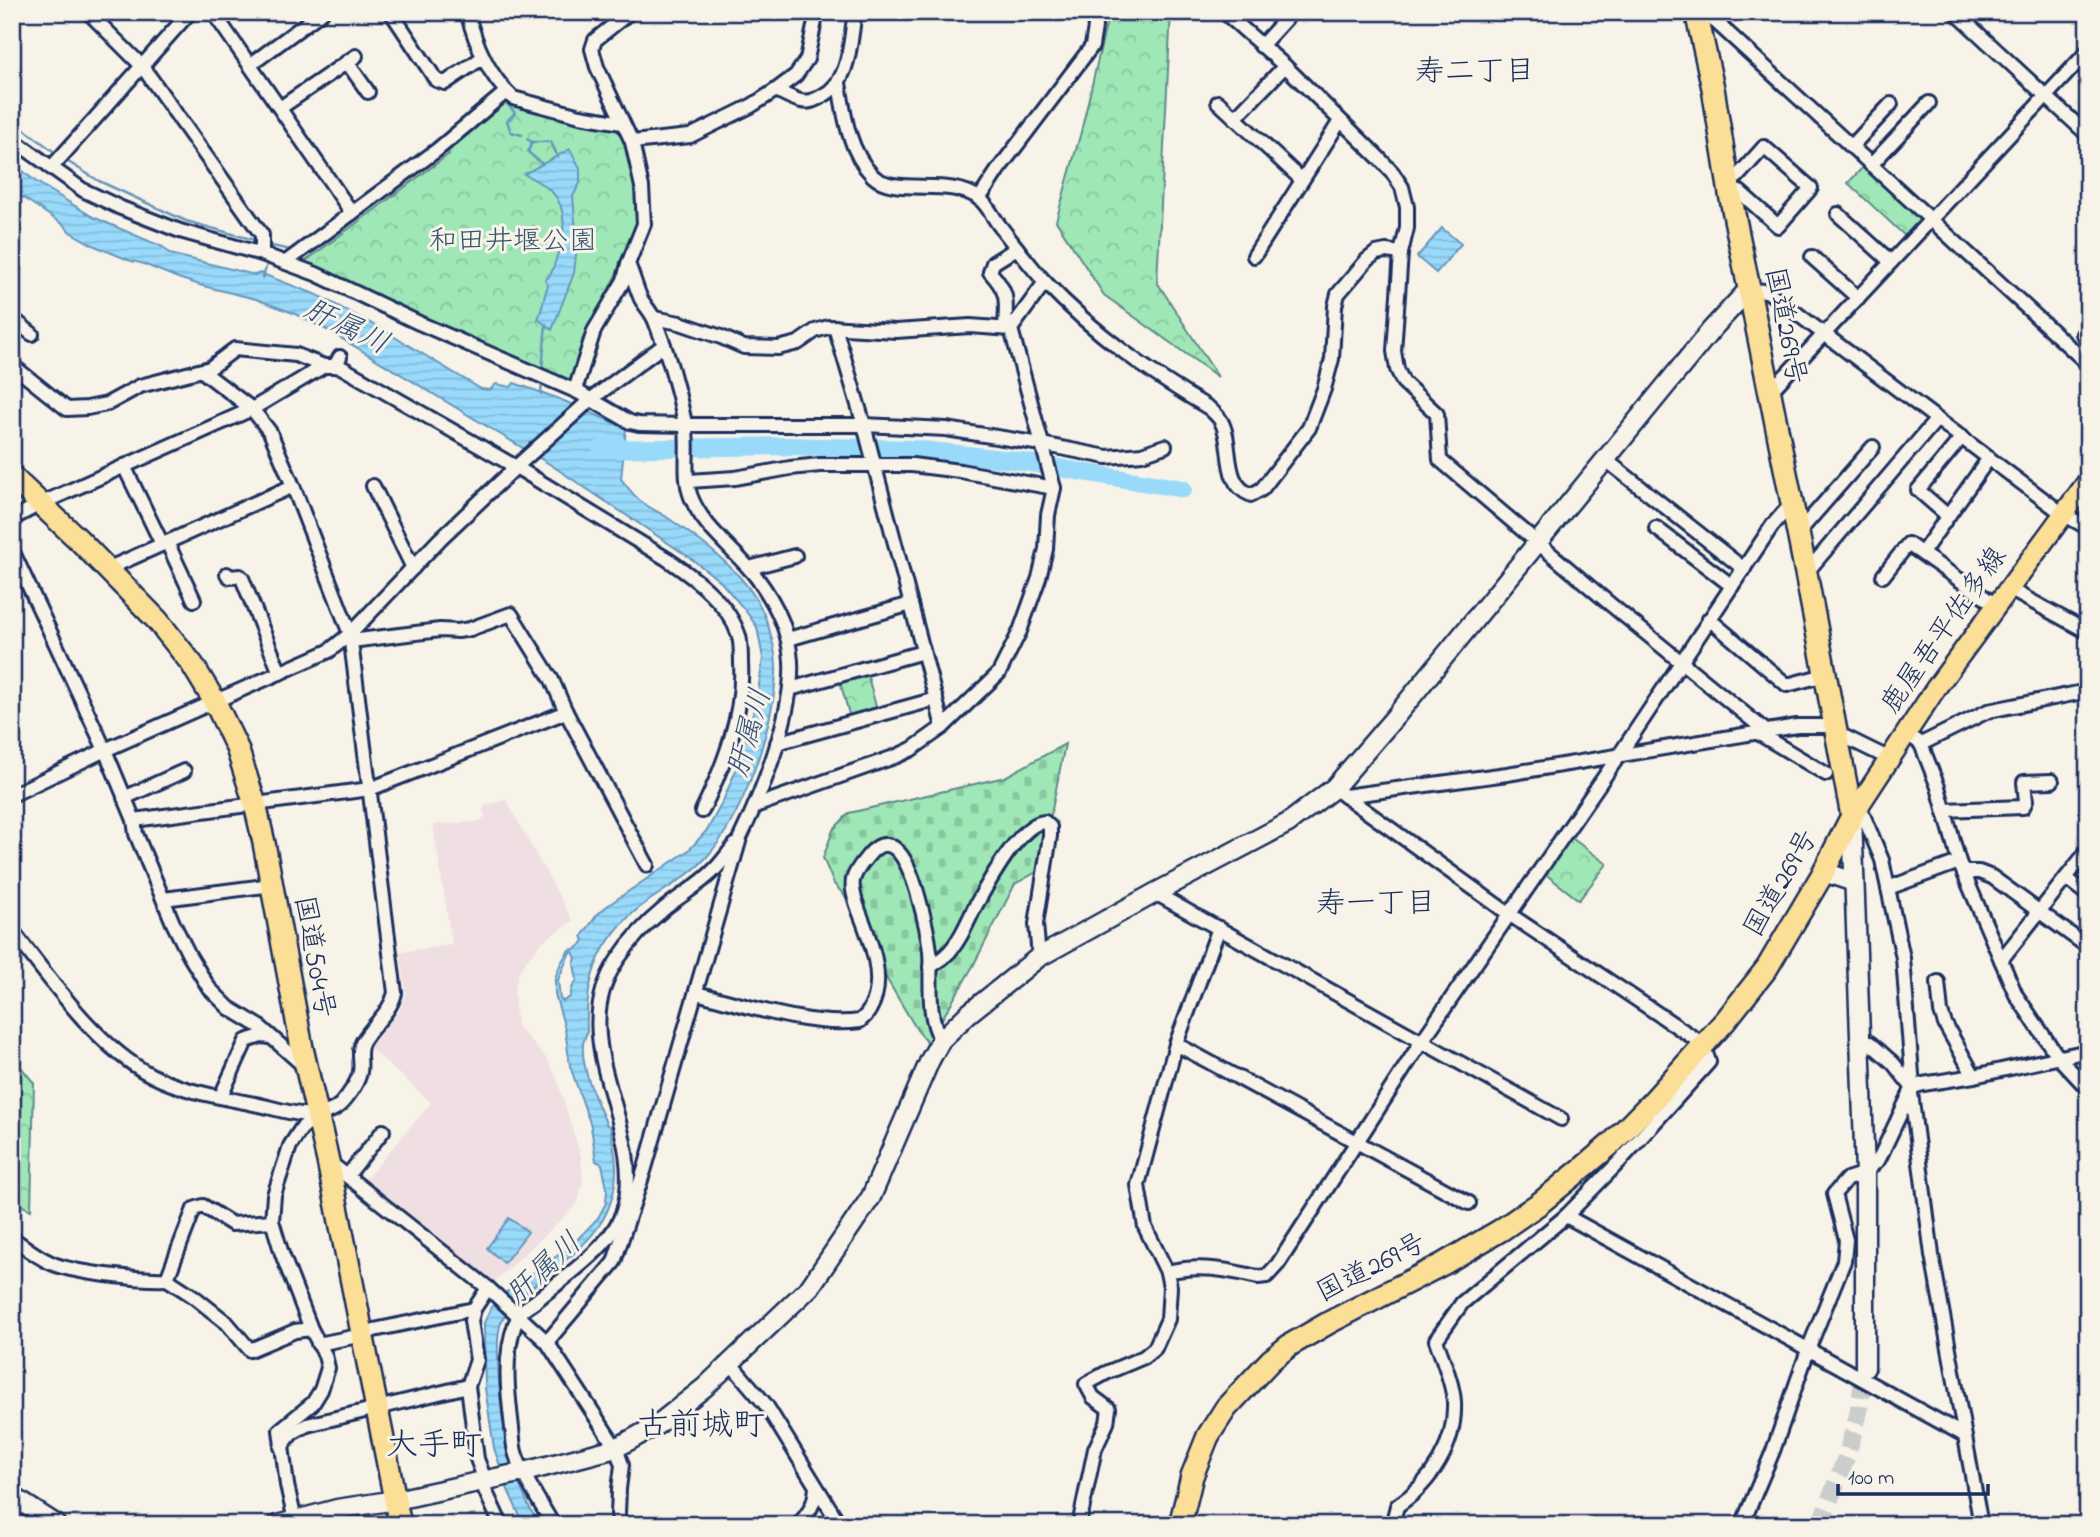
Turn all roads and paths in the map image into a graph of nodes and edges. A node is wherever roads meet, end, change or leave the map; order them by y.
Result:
1 (88, 12) edge
2 (190, 12) edge
3 (214, 12) edge
4 (323, 12) edge
5 (391, 12) edge
6 (467, 12) edge
7 (630, 12) edge
8 (817, 12) edge
9 (855, 12) edge
10 (1093, 12) edge
11 (1224, 12) edge
12 (1292, 12) edge
13 (1696, 12) edge
14 (1702, 12) edge
15 (1955, 12) edge
16 (1261, 46) junction
17 (2088, 51) edge
18 (482, 58) junction
19 (250, 65) junction
20 (1285, 65) junction
21 (142, 66) junction
22 (839, 83) junction
23 (776, 90) junction
24 (368, 92) dead end
25 (506, 92) junction
26 (2046, 96) junction
27 (1218, 102) dead end
28 (1929, 103) dead end
29 (1891, 104) dead end
30 (280, 108) junction
31 (1235, 118) junction
32 (1340, 121) junction
33 (622, 122) junction
34 (2088, 135) edge
35 (12, 139) edge
36 (632, 142) junction
37 (1851, 147) junction
38 (1871, 165) junction
39 (51, 168) junction
40 (1303, 180) junction
41 (1728, 186) junction
42 (979, 198) junction
43 (352, 213) junction
44 (1838, 214) dead end
45 (1930, 220) junction
46 (1017, 248) junction
47 (1401, 253) junction
48 (262, 254) junction
49 (1254, 256) dead end
50 (1812, 257) dead end
51 (286, 262) junction
52 (1891, 262) junction
53 (628, 264) junction
54 (1045, 282) junction
55 (1748, 289) junction
56 (1006, 298) junction
57 (1858, 298) junction
58 (1028, 303) junction
59 (12, 318) edge
60 (654, 318) junction
61 (835, 327) junction
62 (1008, 329) junction
63 (32, 334) dead end
64 (1824, 334) junction
65 (664, 345) junction
66 (333, 363) junction
67 (2088, 364) edge
68 (12, 365) edge
69 (202, 370) junction
70 (578, 392) junction
71 (1769, 393) junction
72 (587, 402) junction
73 (252, 409) junction
74 (1937, 419) junction
75 (685, 425) junction
76 (864, 425) junction
77 (1962, 437) junction
78 (1042, 445) junction
79 (1165, 446) dead end
80 (1873, 447) dead end
81 (1989, 458) junction
82 (1606, 460) junction
83 (874, 465) junction
84 (124, 466) junction
85 (516, 467) junction
86 (12, 477) edge
87 (688, 478) junction
88 (2088, 481) edge
89 (293, 486) junction
90 (373, 486) dead end
91 (1054, 488) junction
92 (40, 504) junction
93 (1791, 507) junction
94 (2063, 514) junction
95 (1948, 516) junction
96 (12, 519) edge
97 (1656, 528) dead end
98 (2088, 528) edge
99 (1797, 534) junction
100 (1537, 542) junction
101 (164, 543) junction
102 (12, 550) edge
103 (1922, 553) junction
104 (796, 556) dead end
105 (413, 568) junction
106 (749, 568) junction
107 (107, 569) junction
108 (1744, 569) junction
109 (1806, 573) junction
110 (227, 574) dead end
111 (1883, 576) dead end
112 (1732, 586) junction
113 (2009, 589) junction
114 (194, 600) dead end
115 (911, 604) junction
116 (1997, 606) junction
117 (1709, 619) junction
118 (2088, 632) edge
119 (350, 637) junction
120 (788, 639) junction
121 (923, 652) junction
122 (1680, 662) junction
123 (280, 673) junction
124 (1825, 676) junction
125 (790, 689) junction
126 (2088, 691) edge
127 (936, 699) junction
128 (215, 702) junction
129 (566, 712) junction
130 (943, 727) junction
131 (1834, 729) junction
132 (1762, 733) junction
133 (1914, 739) junction
134 (776, 743) junction
135 (104, 750) junction
136 (1620, 754) junction
137 (1890, 760) junction
138 (184, 771) dead end
139 (1826, 774) dead end
140 (2052, 781) dead end
141 (370, 789) junction
142 (1339, 792) junction
143 (12, 794) edge
144 (124, 798) junction
145 (255, 804) junction
146 (755, 806) junction
147 (1944, 810) junction
148 (702, 811) dead end
149 (1856, 811) junction
150 (134, 820) junction
151 (740, 838) junction
152 (2088, 850) edge
153 (646, 865) dead end
154 (1961, 867) junction
155 (1822, 875) junction
156 (2066, 878) junction
157 (1854, 882) junction
158 (272, 885) junction
159 (1888, 888) junction
160 (1155, 892) junction
161 (2088, 895) edge
162 (164, 900) junction
163 (2041, 911) junction
164 (1510, 914) junction
165 (1219, 928) junction
166 (12, 930) edge
167 (2088, 947) edge
168 (1039, 957) junction
169 (2001, 960) junction
170 (930, 967) junction
171 (1938, 982) dead end
172 (696, 993) junction
173 (271, 1037) junction
174 (941, 1040) junction
175 (1422, 1041) junction
176 (1860, 1043) junction
177 (1176, 1044) junction
178 (1703, 1044) junction
179 (2088, 1051) edge
180 (2058, 1057) junction
181 (308, 1070) junction
182 (1974, 1076) junction
183 (2088, 1088) edge
184 (1912, 1089) junction
185 (221, 1096) junction
186 (317, 1114) junction
187 (1562, 1119) dead end
188 (383, 1131) dead end
189 (1356, 1143) junction
190 (328, 1161) junction
191 (1865, 1173) junction
192 (346, 1176) junction
193 (1469, 1203) dead end
194 (1566, 1216) junction
195 (272, 1220) junction
196 (12, 1238) edge
197 (1167, 1272) junction
198 (167, 1279) junction
199 (488, 1288) junction
200 (474, 1309) junction
201 (519, 1314) junction
202 (311, 1329) junction
203 (363, 1335) junction
204 (547, 1342) junction
205 (317, 1344) junction
206 (1808, 1350) junction
207 (731, 1364) junction
208 (1865, 1368) tunnel mouth
209 (468, 1386) junction
210 (377, 1408) junction
211 (1964, 1434) junction
212 (281, 1447) junction
213 (616, 1448) junction
214 (524, 1472) junction
215 (485, 1480) junction
216 (816, 1487) junction
217 (12, 1496) edge
218 (396, 1500) junction
219 (295, 1522) edge
220 (57, 1525) edge
221 (277, 1525) edge
222 (400, 1525) edge
223 (501, 1525) edge
224 (553, 1525) edge
225 (620, 1525) edge
226 (798, 1525) edge
227 (840, 1525) edge
228 (1079, 1525) edge
229 (1180, 1525) edge
230 (1392, 1525) edge
231 (1742, 1525) edge
232 (1981, 1525) edge

1 - 21 street
2 - 21 street
3 - 19 street
4 - 19 street
5 - 18 street
6 - 18 street
7 - 33 street
8 - 23 street
9 - 22 street
10 - 42 street
11 - 16 street
12 - 16 street
13 - 41 highway, 国道269号
14 - 37 street
15 - 26 street
16 - 20 street
17 - 26 street
18 - 25 street
19 - 30 street
20 - 31 street
20 - 32 street
21 - 39 street
21 - 48 street
22 - 23 street
22 - 42 street
23 - 36 street
24 - 30 street
25 - 33 street
25 - 43 street
26 - 34 street
26 - 45 street
27 - 31 street
28 - 38 street
29 - 37 street
30 - 43 street
31 - 40 street
32 - 40 street
32 - 47 street
33 - 36 street
35 - 39 street
36 - 53 street
37 - 38 street
38 - 45 street
39 - 48 street
40 - 49 street
41 - 41 street
41 - 55 highway, 国道269号
42 - 46 street
43 - 51 street
44 - 52 street
45 - 52 street
45 - 67 street
46 - 54 street
46 - 56 street
47 - 54 street
47 - 100 street
48 - 51 street
50 - 57 street
51 - 70 street
52 - 57 street
53 - 60 street
53 - 70 street
54 - 58 street
55 - 64 street
55 - 71 highway, 国道269号
55 - 82 street
56 - 58 street
56 - 62 street
57 - 64 street
58 - 62 street
59 - 63 street
60 - 61 street
60 - 65 street
61 - 62 street
61 - 76 street
62 - 78 street
64 - 71 street
64 - 74 street
65 - 72 street
65 - 75 street
66 - 69 street
66 - 73 street
66 - 85 street
68 - 69 street
69 - 73 street
70 - 72 street
71 - 93 highway, 国道269号
72 - 75 street
72 - 85 street
73 - 84 street
73 - 89 street
74 - 77 street
74 - 109 street
75 - 76 street
75 - 87 street
76 - 78 street
76 - 83 street
77 - 81 street
77 - 95 street
78 - 79 street
78 - 91 street
80 - 99 street
81 - 94 street
81 - 95 street
82 - 100 street
82 - 108 street
83 - 87 street
83 - 91 street
83 - 115 street
84 - 92 street
84 - 101 street
85 - 105 street
85 - 148 street
86 - 92 highway, 国道504号
87 - 106 street
88 - 94 main road, 鹿屋吾平佐多線
89 - 101 street
89 - 119 street
90 - 105 street
91 - 130 street
92 - 96 street
92 - 107 highway, 国道504号
93 - 99 highway, 国道269号
93 - 108 street
94 - 98 street
94 - 113 main road, 鹿屋吾平佐多線
95 - 103 street
97 - 112 street
99 - 109 highway, 国道269号
100 - 122 street
100 - 142 street
101 - 107 street
101 - 114 street
102 - 135 street
103 - 111 street
103 - 116 street
104 - 106 street
105 - 119 street
106 - 120 street
107 - 128 highway, 国道504号
108 - 112 street
109 - 124 highway, 国道269号
110 - 123 street
112 - 117 street
113 - 116 main road, 鹿屋吾平佐多線
113 - 118 street
115 - 120 street
115 - 121 street
116 - 133 main road, 鹿屋吾平佐多線
117 - 122 street
117 - 124 street
119 - 123 street
119 - 129 street
119 - 141 street
120 - 125 street
121 - 125 street
121 - 127 street
122 - 132 street
122 - 136 street
123 - 128 street
124 - 131 highway, 国道269号
125 - 134 street
126 - 133 street
127 - 130 street
127 - 134 street
128 - 135 street
128 - 145 highway, 国道504号
129 - 141 street
129 - 153 street
130 - 146 street
131 - 132 street
131 - 137 street
131 - 149 highway, 国道269号
132 - 136 street
132 - 139 street
133 - 137 main road, 鹿屋吾平佐多線
133 - 147 street
134 - 146 street
135 - 143 street
135 - 144 street
136 - 142 street
136 - 164 street
137 - 149 main road, 鹿屋吾平佐多線
138 - 144 street
140 - 147 street
141 - 145 street
141 - 186 street
142 - 160 street
142 - 164 street
144 - 150 street
145 - 150 street
145 - 158 highway, 国道504号
146 - 151 street
147 - 154 street
149 - 155 highway, 国道269号
149 - 157 street
149 - 159 street
150 - 162 street
151 - 172 street
151 - 201 street
152 - 156 street
154 - 159 street
154 - 163 street
154 - 169 street
155 - 157 street
155 - 178 highway, 国道269号
156 - 161 street
156 - 163 street
157 - 176 street
158 - 162 street
158 - 181 highway, 国道504号
159 - 184 street
160 - 165 street
160 - 168 street
162 - 173 street
163 - 167 street
163 - 169 street
164 - 175 street
164 - 178 street
165 - 175 street
165 - 177 street
166 - 185 street
168 - 170 street
168 - 174 street
169 - 180 street
170 - 172 street
170 - 174 street
171 - 182 street
172 - 204 street
173 - 181 street
173 - 185 street
174 - 207 street
175 - 187 street
175 - 189 street
176 - 184 street
176 - 191 street
177 - 189 street
177 - 197 street
178 - 194 street
178 - 229 highway, 国道269号
179 - 180 street
180 - 182 street
180 - 183 street
181 - 186 highway, 国道504号
182 - 184 street
184 - 191 street
184 - 211 street
185 - 186 street
186 - 190 highway, 国道504号
186 - 195 street
188 - 192 street
189 - 193 street
189 - 197 street
190 - 192 street
190 - 203 highway, 国道504号
191 - 206 street
191 - 208 street
192 - 199 street
194 - 206 street
194 - 230 street
195 - 198 street
195 - 202 street
196 - 198 street
197 - 228 street
198 - 202 street
199 - 200 street
199 - 201 street
200 - 203 street
200 - 209 street
201 - 204 street
201 - 214 street
202 - 205 street
203 - 205 street
203 - 210 highway, 国道504号
204 - 213 street
205 - 212 street
206 - 211 street
206 - 231 street
207 - 213 street
207 - 216 street
209 - 210 street
209 - 215 street
210 - 212 street
210 - 218 highway, 国道504号
211 - 232 street
212 - 219 street
213 - 214 street
213 - 225 street
214 - 215 street
214 - 224 street
215 - 218 street
215 - 223 street
216 - 226 street
216 - 227 street
217 - 220 street
218 - 219 street
218 - 222 highway, 国道504号
219 - 221 street

